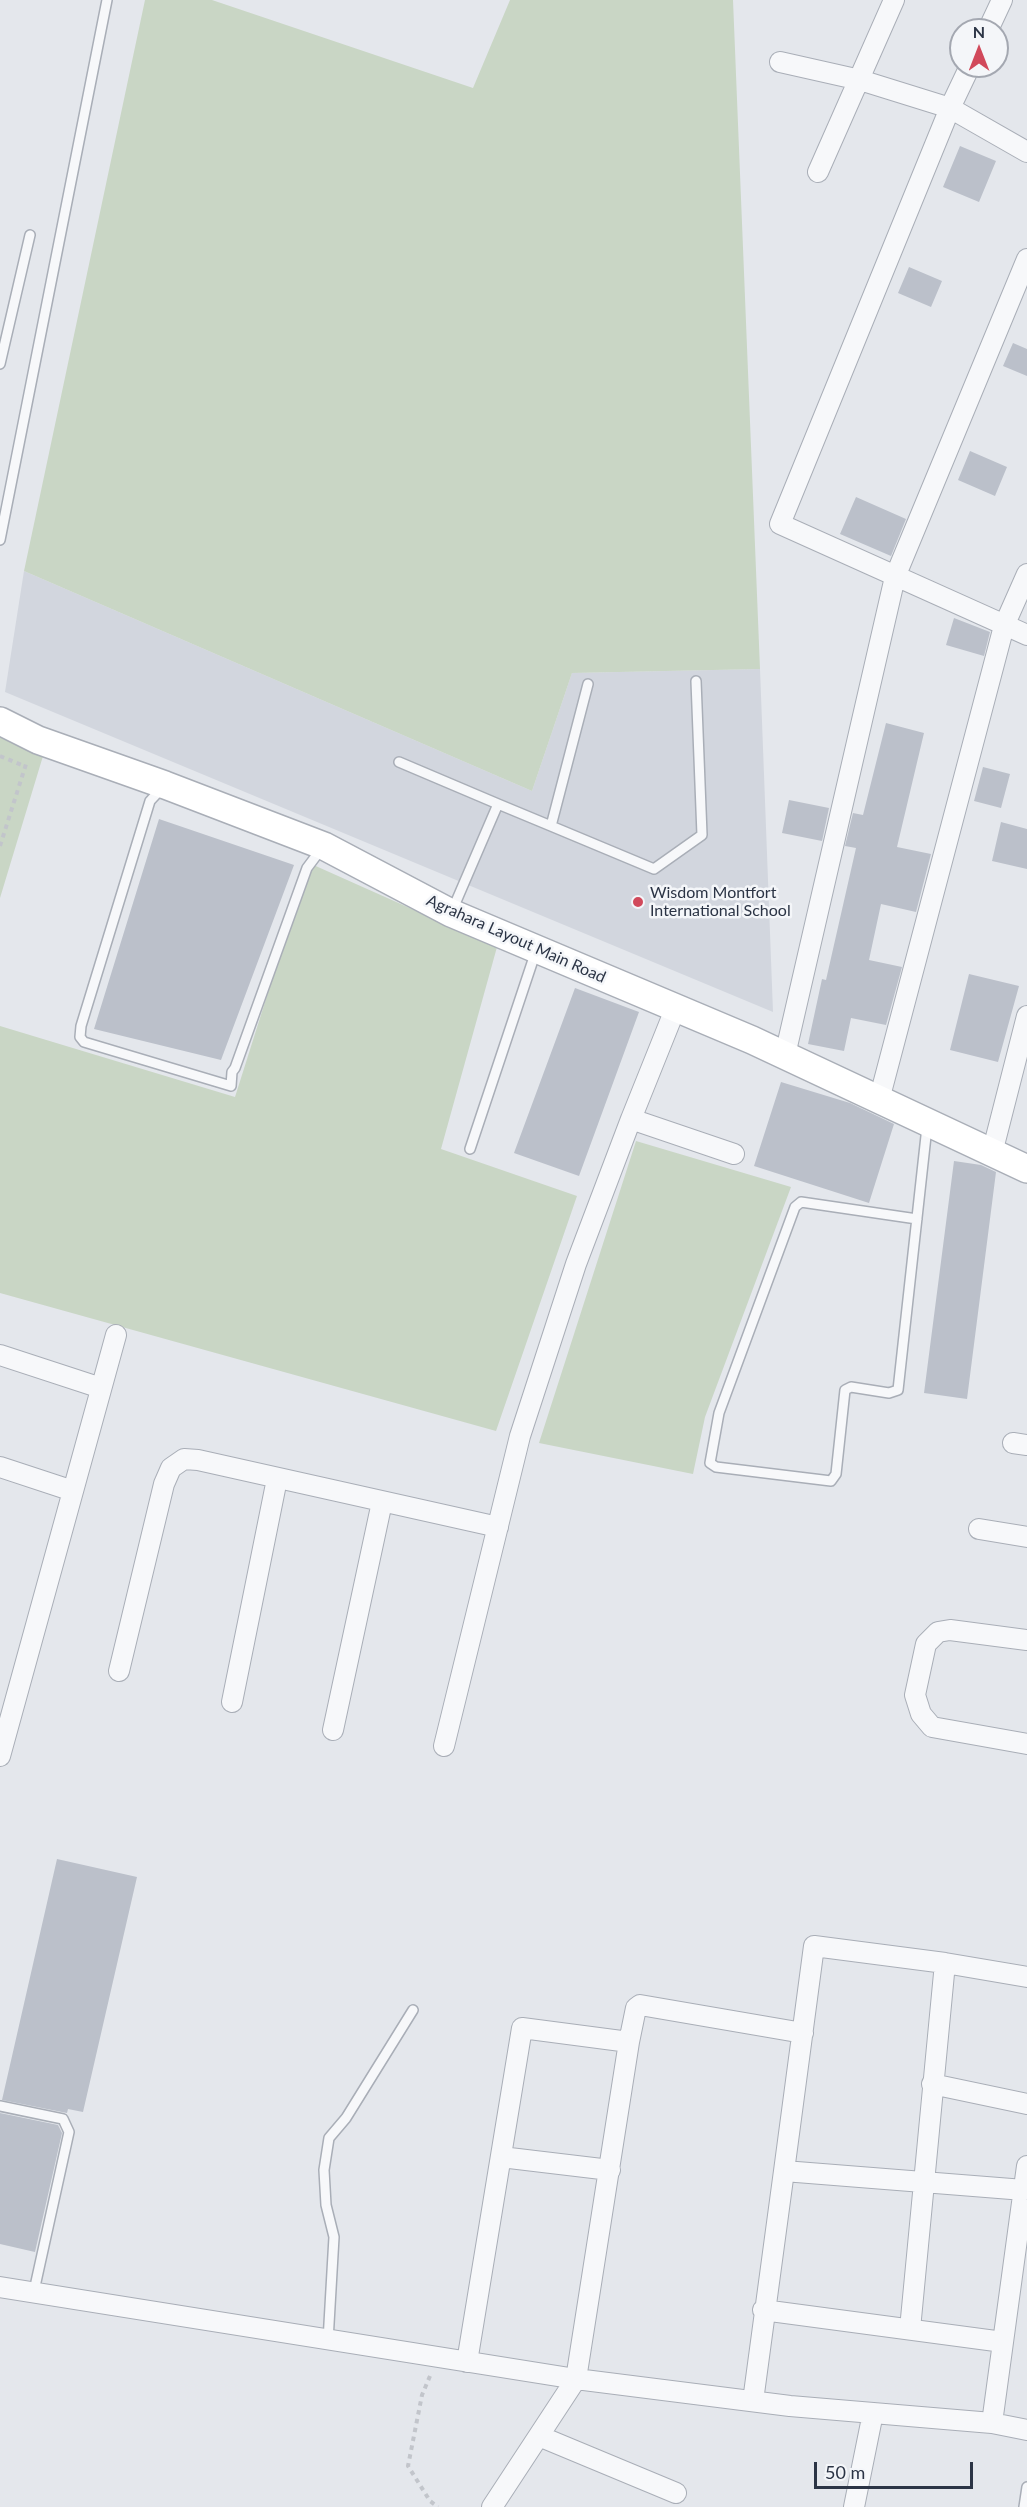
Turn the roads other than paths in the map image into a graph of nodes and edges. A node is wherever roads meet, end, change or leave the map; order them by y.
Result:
1 (106, 0) edge
2 (894, 0) edge
3 (1002, 0) edge
4 (994, 18) edge
5 (780, 62) dead end
6 (964, 78) edge
7 (860, 80) junction
8 (950, 108) junction
9 (1027, 152) edge
10 (818, 172) dead end
11 (30, 235) dead end
12 (1027, 259) edge
13 (0, 364) edge
14 (0, 540) edge
15 (1027, 574) edge
16 (895, 577) junction
17 (1004, 626) junction
18 (1027, 636) edge
19 (696, 681) dead end
20 (588, 684) dead end
21 (0, 721) edge
22 (399, 762) dead end
23 (165, 785) junction
24 (498, 804) junction
25 (551, 826) junction
26 (324, 846) junction
27 (451, 913) junction
28 (537, 949) junction
29 (676, 1007) junction
30 (1027, 1016) edge
31 (785, 1055) junction
32 (879, 1100) junction
33 (631, 1119) junction
34 (927, 1122) junction
35 (470, 1149) dead end
36 (992, 1153) junction
37 (734, 1154) dead end
38 (1027, 1169) edge
39 (917, 1219) junction
40 (116, 1335) dead end
41 (0, 1355) edge
42 (101, 1388) junction
43 (0, 1467) edge
44 (276, 1479) junction
45 (73, 1491) junction
46 (382, 1502) junction
47 (498, 1527) junction
48 (979, 1529) dead end
49 (1027, 1537) edge
50 (1027, 1640) edge
51 (119, 1671) dead end
52 (231, 1702) dead end
53 (333, 1730) dead end
54 (1027, 1744) edge
55 (444, 1746) dead end
56 (0, 1756) edge
57 (945, 1963) junction
58 (1027, 1977) edge
59 (413, 2010) dead end
60 (803, 2033) junction
61 (629, 2043) junction
62 (932, 2084) junction
63 (1027, 2104) edge
64 (0, 2106) edge
65 (501, 2157) junction
66 (1027, 2166) edge
67 (610, 2170) junction
68 (784, 2171) junction
69 (923, 2182) junction
70 (1024, 2190) junction
71 (0, 2287) edge
72 (34, 2291) junction
73 (763, 2310) junction
74 (910, 2329) junction
75 (328, 2341) junction
76 (1003, 2342) junction
77 (467, 2362) junction
78 (576, 2379) junction
79 (753, 2401) junction
80 (873, 2413) junction
81 (992, 2423) junction
82 (1027, 2430) edge
83 (539, 2436) junction
84 (1027, 2487) edge
85 (676, 2493) dead end
86 (492, 2507) edge
87 (854, 2507) edge
88 (1024, 2507) edge

1 - 14 lane
2 - 7 street
3 - 4 street
5 - 7 street
6 - 8 street
7 - 8 street
7 - 10 street
8 - 9 street
8 - 16 street
11 - 13 lane
12 - 16 street
15 - 17 street
16 - 17 street
16 - 31 street
17 - 18 street
17 - 32 street
19 - 25 lane
20 - 25 lane
21 - 23 street, Agrahara Layout Main Road
22 - 24 lane
23 - 26 street, Agrahara Layout Main Road
23 - 26 lane
24 - 25 lane
24 - 27 lane
26 - 27 street, Agrahara Layout Main Road
27 - 28 street, Agrahara Layout Main Road
28 - 29 street, Agrahara Layout Main Road
28 - 35 lane
29 - 31 street, Agrahara Layout Main Road
29 - 33 street
30 - 36 street
31 - 32 street, Agrahara Layout Main Road
32 - 34 street, Agrahara Layout Main Road
33 - 37 street
33 - 47 street
34 - 36 street, Agrahara Layout Main Road
34 - 39 lane
36 - 38 street, Agrahara Layout Main Road
39 - 39 lane
40 - 42 street
41 - 42 street
42 - 45 street
43 - 45 street
44 - 46 street
44 - 51 street
44 - 52 street
45 - 56 street
46 - 47 street
46 - 53 street
47 - 55 street
48 - 49 street
50 - 54 street
57 - 58 street
57 - 60 street
57 - 62 street
59 - 75 lane
60 - 61 street
60 - 68 street
61 - 65 street
61 - 67 street
62 - 63 street
62 - 69 street
64 - 72 lane
65 - 67 street
65 - 77 street
66 - 70 street
67 - 78 street
68 - 69 street
68 - 73 street
69 - 70 street
69 - 74 street
70 - 76 street
71 - 72 street
72 - 75 street
73 - 74 street
73 - 79 street
74 - 76 street
75 - 77 street
76 - 81 street
77 - 78 street
78 - 79 street
78 - 83 street
79 - 80 street
80 - 81 street
80 - 87 street
81 - 82 street
83 - 85 street
83 - 86 street
84 - 88 lane

